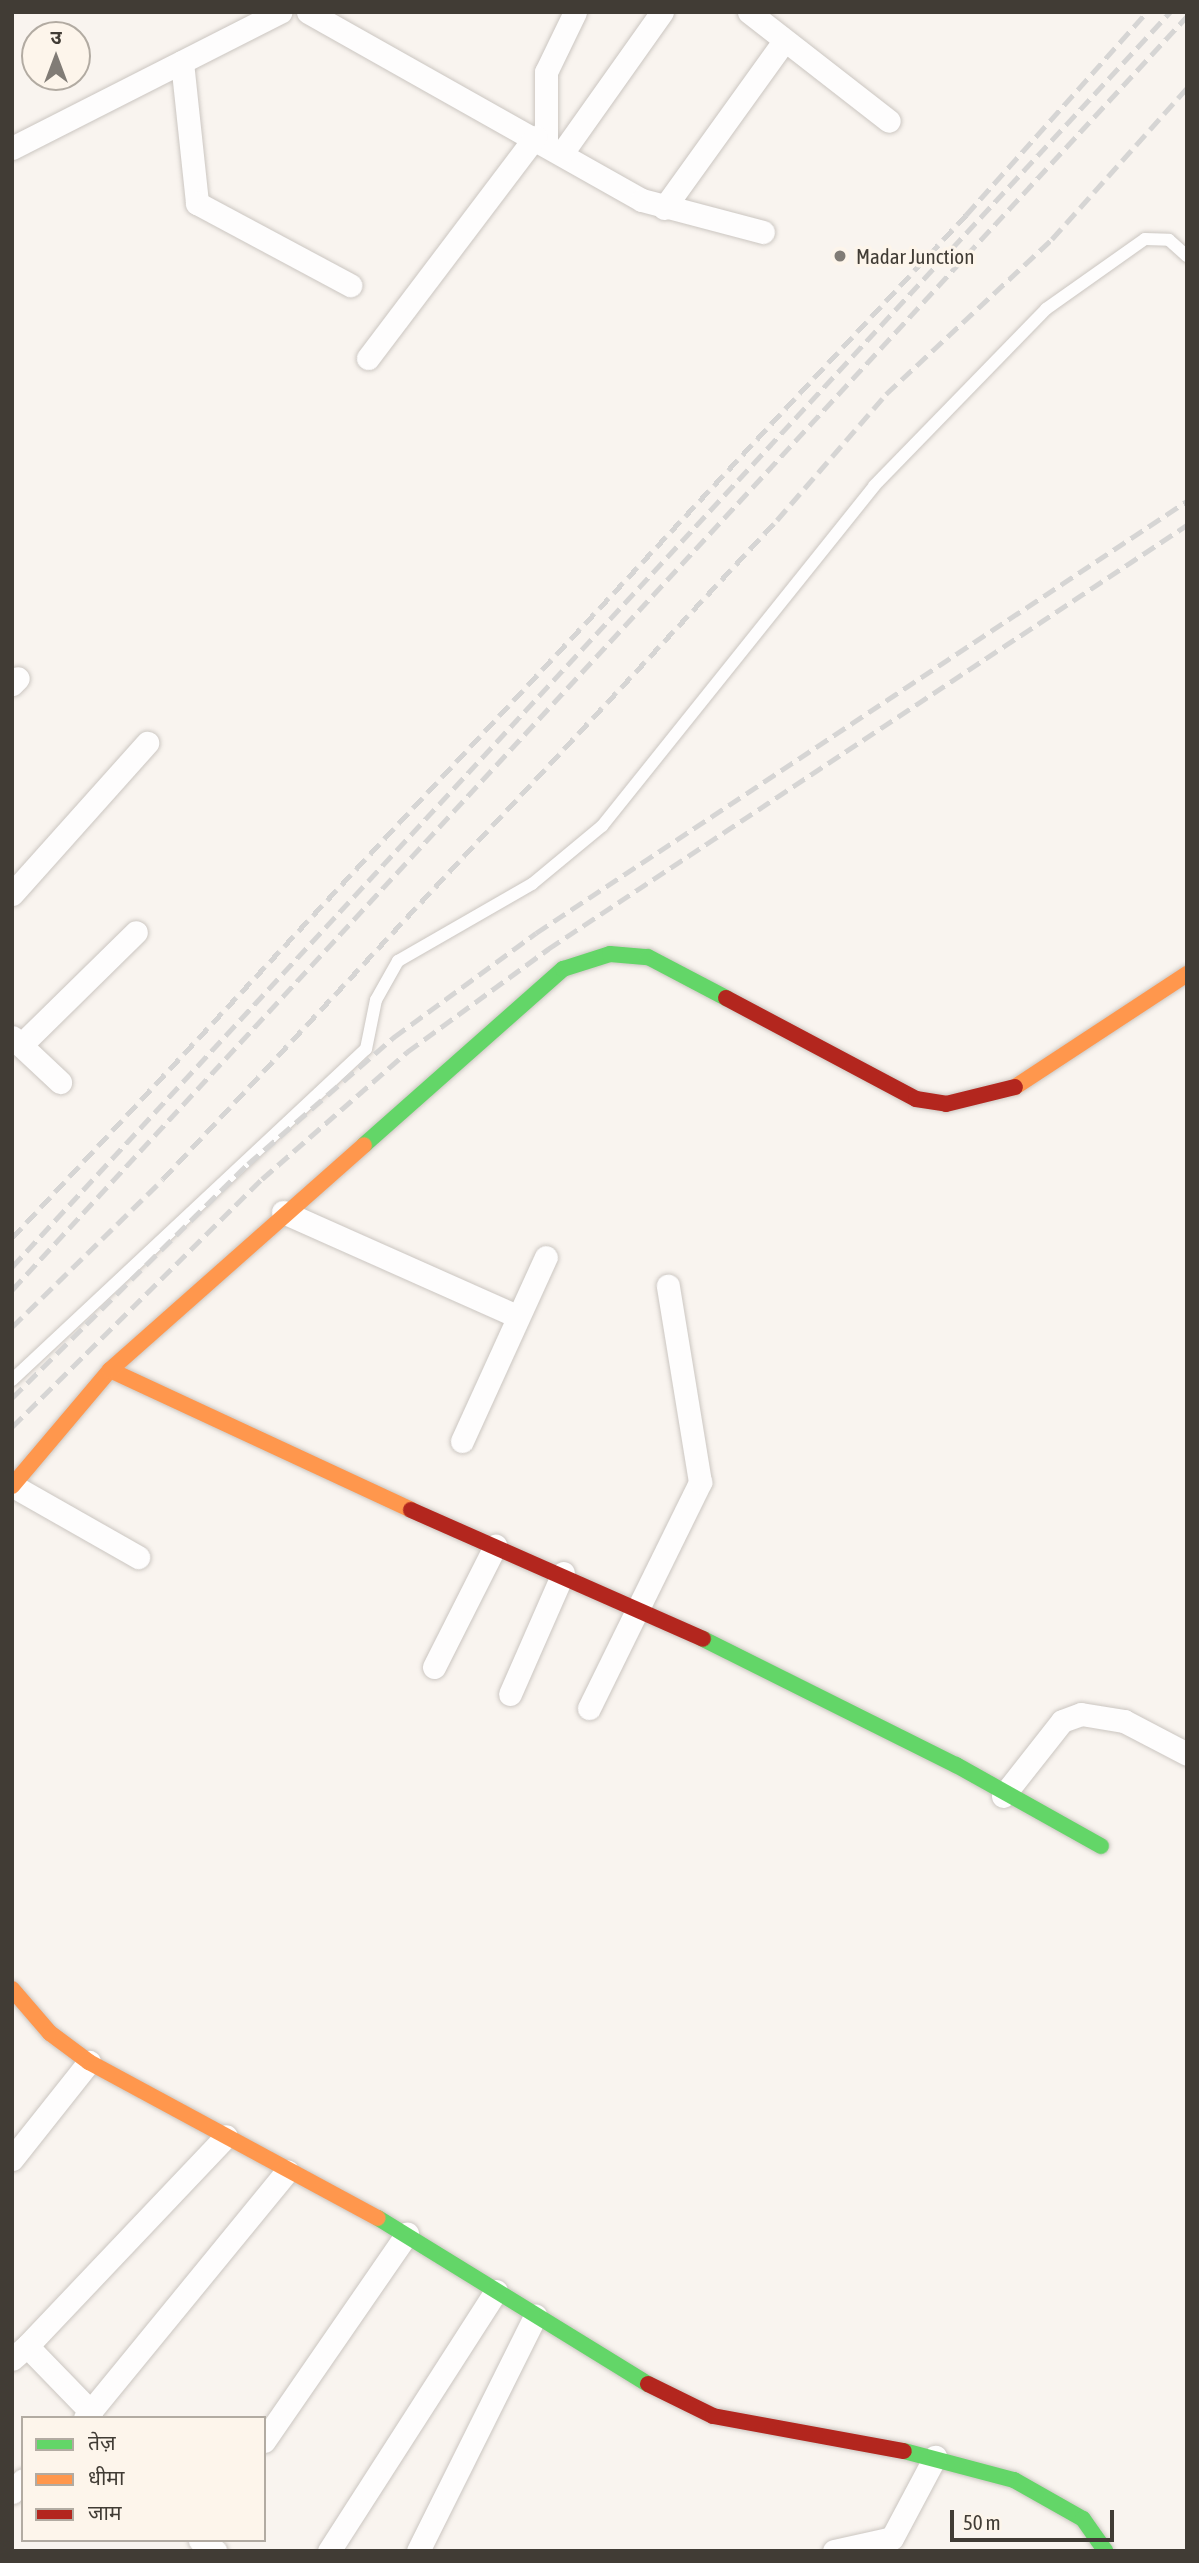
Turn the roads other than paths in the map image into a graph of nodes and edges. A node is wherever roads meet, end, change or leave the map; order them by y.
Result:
1 (280, 12) edge
2 (309, 12) edge
3 (575, 12) edge
4 (662, 12) edge
5 (749, 12) edge
6 (784, 41) junction
7 (182, 62) junction
8 (889, 121) dead end
9 (548, 145) junction
10 (12, 148) edge
11 (664, 208) junction
12 (763, 232) dead end
13 (1187, 256) edge
14 (350, 285) dead end
15 (368, 358) dead end
16 (147, 743) dead end
17 (12, 894) edge
18 (136, 932) dead end
19 (1187, 974) edge
20 (17, 1041) edge
21 (60, 1082) dead end
22 (283, 1212) junction
23 (546, 1257) dead end
24 (668, 1286) dead end
25 (517, 1317) junction
26 (110, 1370) junction
27 (12, 1380) edge
28 (462, 1441) dead end
29 (13, 1486) edge
30 (495, 1546) junction
31 (138, 1557) dead end
32 (563, 1573) junction
33 (635, 1607) junction
34 (434, 1667) dead end
35 (510, 1695) dead end
36 (589, 1708) dead end
37 (1187, 1754) edge
38 (1003, 1796) junction
39 (1101, 1846) dead end
40 (12, 1989) edge
41 (89, 2062) junction
42 (226, 2136) junction
43 (12, 2159) edge
44 (287, 2171) junction
45 (407, 2234) junction
46 (496, 2291) junction
47 (535, 2316) junction
48 (20, 2353) edge
49 (88, 2415) edge
50 (266, 2438) edge
51 (934, 2457) junction
52 (329, 2551) edge
53 (418, 2551) edge
54 (834, 2551) edge
55 (1105, 2551) edge

1 - 7 street
2 - 9 street
3 - 9 street
4 - 9 street
5 - 6 street
6 - 8 street
6 - 11 street
7 - 10 street
7 - 14 street
9 - 11 street
9 - 15 street
11 - 12 street
13 - 27 lane
16 - 17 street
18 - 20 street
19 - 22 street
20 - 21 street
22 - 25 street
22 - 26 street
23 - 25 street
24 - 33 street
25 - 28 street
26 - 29 street
26 - 30 street
29 - 31 street
30 - 32 street
30 - 34 street
32 - 33 street
32 - 35 street
33 - 36 street
33 - 38 street
37 - 38 street
38 - 39 street
40 - 41 street
41 - 42 street
41 - 43 street
42 - 44 street
42 - 48 street
44 - 45 street
44 - 49 street
45 - 46 street
45 - 50 street
46 - 47 street
46 - 52 street
47 - 51 street
47 - 53 street
48 - 49 street
51 - 54 street
51 - 55 street

